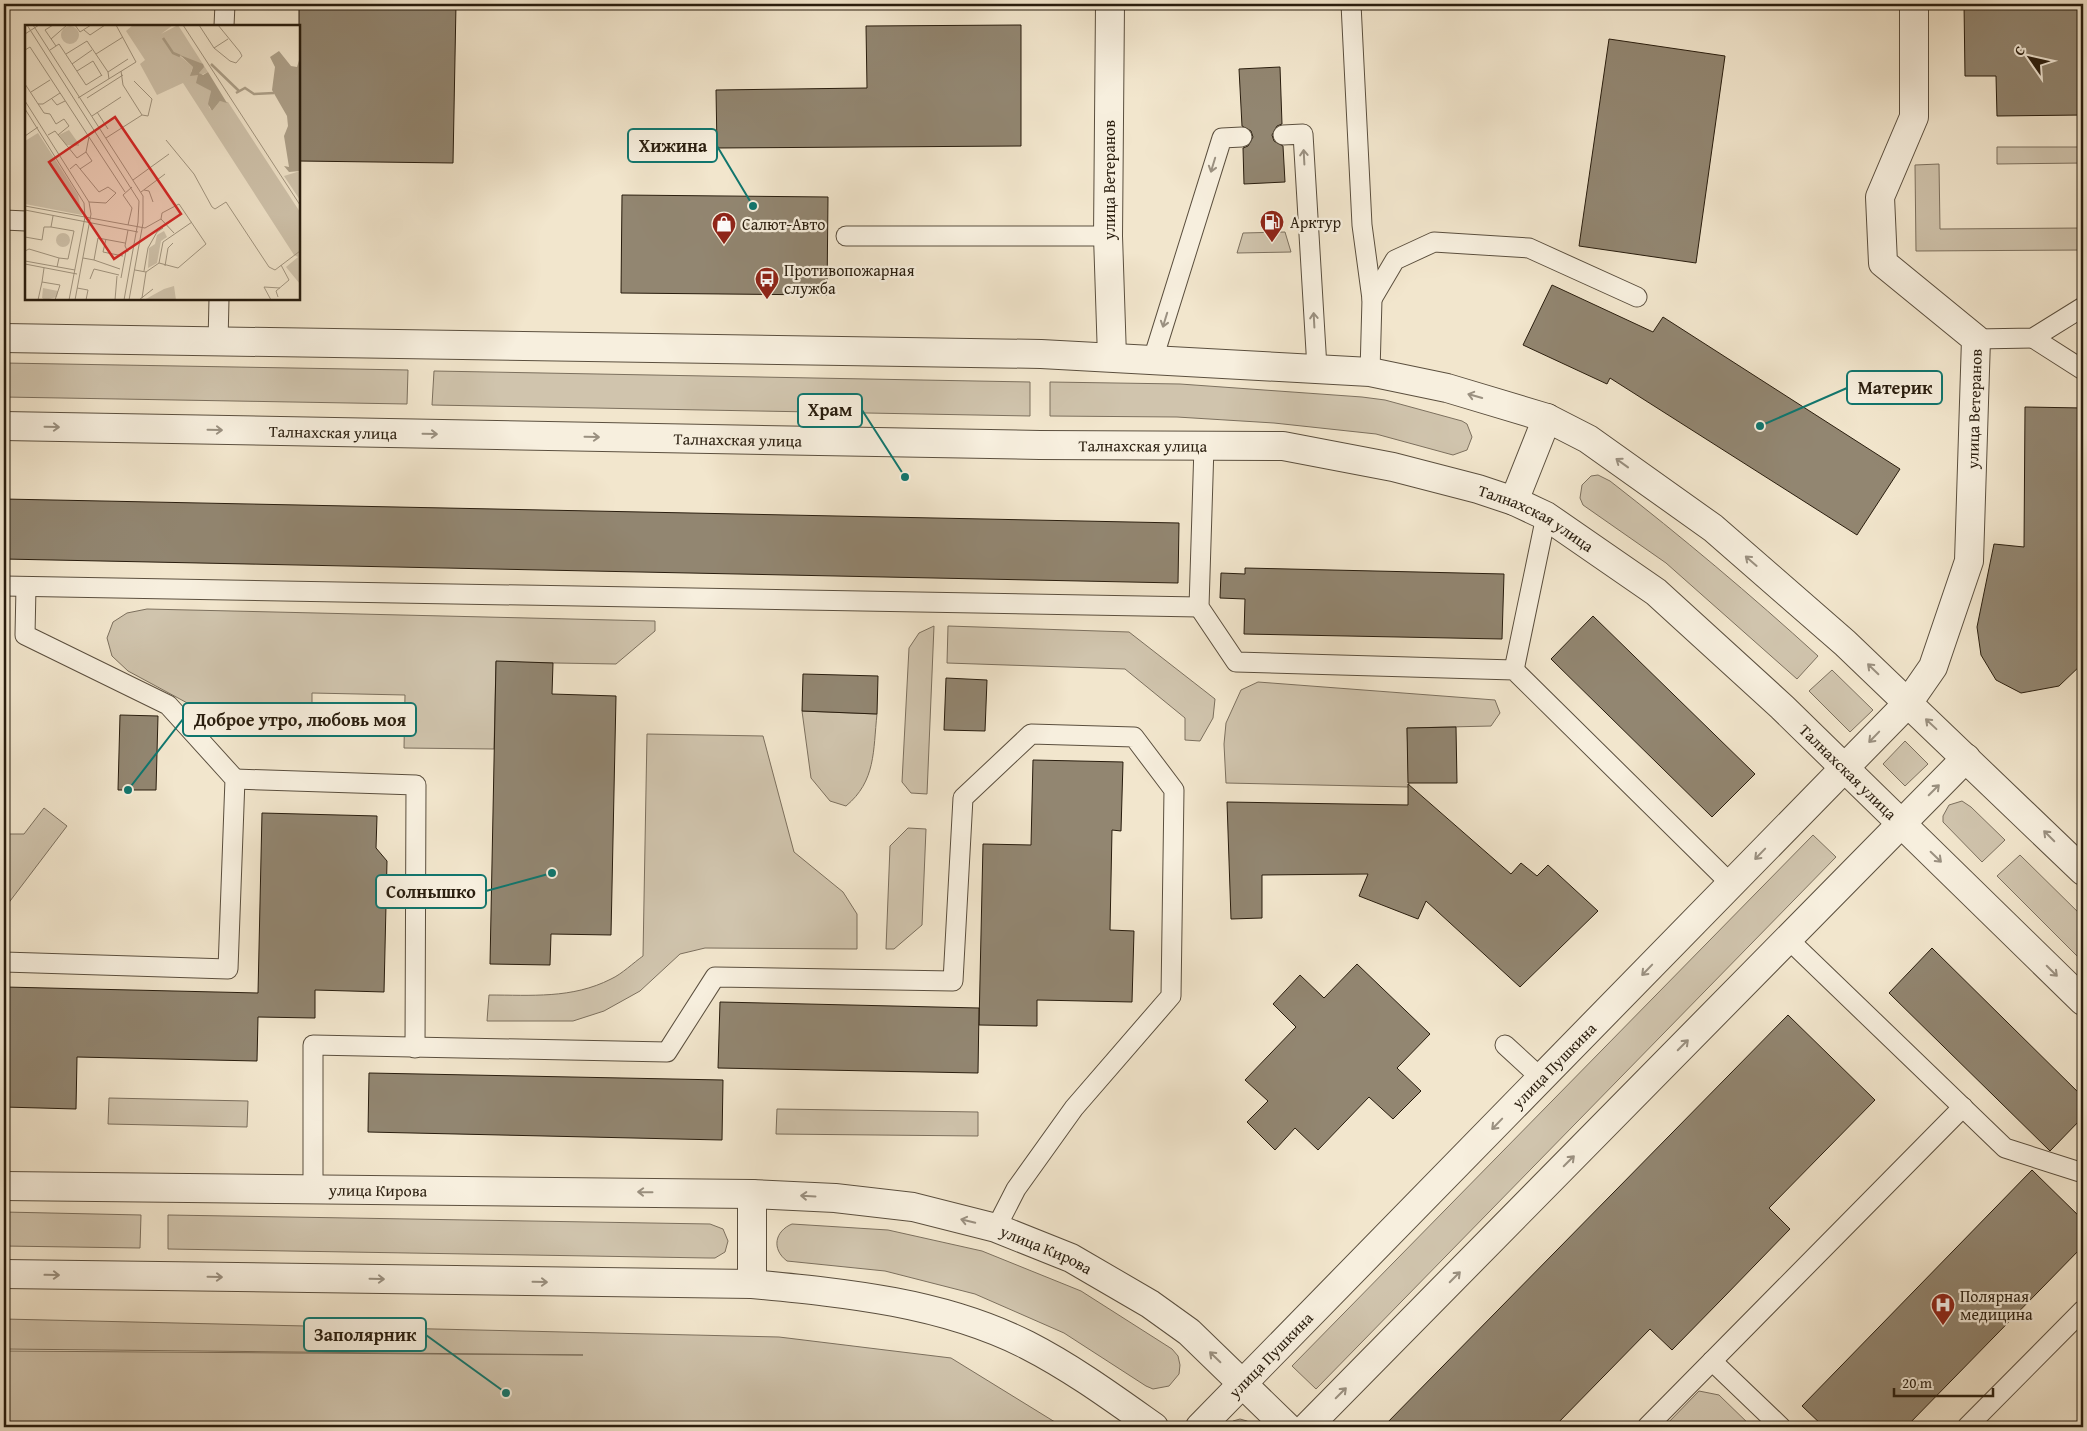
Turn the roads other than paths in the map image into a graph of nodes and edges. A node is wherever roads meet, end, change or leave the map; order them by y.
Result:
1 (225, 4) edge
2 (1110, 4) edge
3 (1351, 4) edge
4 (1914, 4) edge
5 (224, 25) edge
6 (1283, 135) dead end
7 (1242, 137) dead end
8 (4, 220) edge
9 (25, 221) edge
10 (846, 236) dead end
11 (1108, 236) junction
12 (1637, 297) dead end
13 (1372, 299) junction
14 (219, 300) edge
15 (2083, 307) edge
16 (4, 338) edge
17 (2033, 338) junction
18 (1976, 339) junction
19 (218, 342) junction
20 (1112, 357) junction
21 (1153, 359) junction
22 (1317, 368) junction
23 (2083, 370) edge
24 (1370, 372) junction
25 (1547, 418) junction
26 (4, 426) edge
27 (1204, 446) junction
28 (1514, 501) junction
29 (1546, 516) junction
30 (4, 586) edge
31 (26, 587) junction
32 (1199, 607) junction
33 (1514, 670) junction
34 (1908, 703) junction
35 (1966, 758) junction
36 (1844, 768) junction
37 (234, 779) junction
38 (1901, 823) junction
39 (2083, 871) edge
40 (1731, 884) junction
41 (1788, 939) junction
42 (4, 962) edge
43 (2083, 1001) edge
44 (1505, 1045) dead end
45 (416, 1048) junction
46 (1541, 1078) junction
47 (1963, 1107) junction
48 (2083, 1173) edge
49 (4, 1186) edge
50 (313, 1189) junction
51 (752, 1194) junction
52 (996, 1228) junction
53 (4, 1274) edge
54 (752, 1284) junction
55 (2083, 1310) edge
56 (1712, 1361) junction
57 (1242, 1383) junction
58 (1154, 1427) edge
59 (1200, 1427) edge
60 (1287, 1427) edge
61 (1307, 1427) edge
62 (1647, 1427) edge
63 (1781, 1427) edge
64 (1967, 1427) edge

1 - 5 lane
2 - 11 street, улица Ветеранов
3 - 13 lane
4 - 18 street, улица Ветеранов
22 -> 6 lane
7 -> 21 lane
8 - 9 lane
10 - 11 lane
11 - 20 street, улица Ветеранов
12 - 13 lane
13 - 24 lane
14 - 19 lane
15 - 17 lane
16 - 19 street
17 - 18 lane
17 - 23 lane
18 - 34 street, улица Ветеранов
19 - 20 street
20 - 21 street
21 - 22 street
22 - 24 street
25 -> 24 street
25 - 28 street
34 -> 25 street
26 -> 27 street, Талнахская улица
27 - 28 street, Талнахская улица
27 - 32 lane
28 - 29 street, Талнахская улица
29 - 33 lane
29 - 36 street, Талнахская улица
30 - 31 lane
31 - 32 lane
31 - 37 lane
32 - 33 lane
33 - 40 lane
35 -> 34 street
34 -> 36 street, улица Пушкина
38 -> 35 street
39 -> 35 street
36 - 38 street, Талнахская улица
36 -> 40 street, улица Пушкина
37 - 42 lane
37 - 45 lane
38 - 41 street
38 -> 43 street, Талнахская улица
40 -> 46 street, улица Пушкина
41 - 47 lane
61 -> 41 street
44 - 46 lane
45 - 50 lane
45 - 52 lane
46 -> 57 street, улица Пушкина
47 - 48 lane
47 - 56 lane
49 - 50 street, улица Кирова
51 -> 50 street, улица Кирова
52 -> 51 street, улица Кирова
51 - 54 street
57 -> 52 street, улица Кирова
53 -> 54 street
54 - 58 street
55 - 64 lane
56 - 62 lane
56 - 63 lane
57 - 59 street, улица Пушкина
57 - 60 street, улица Кирова

